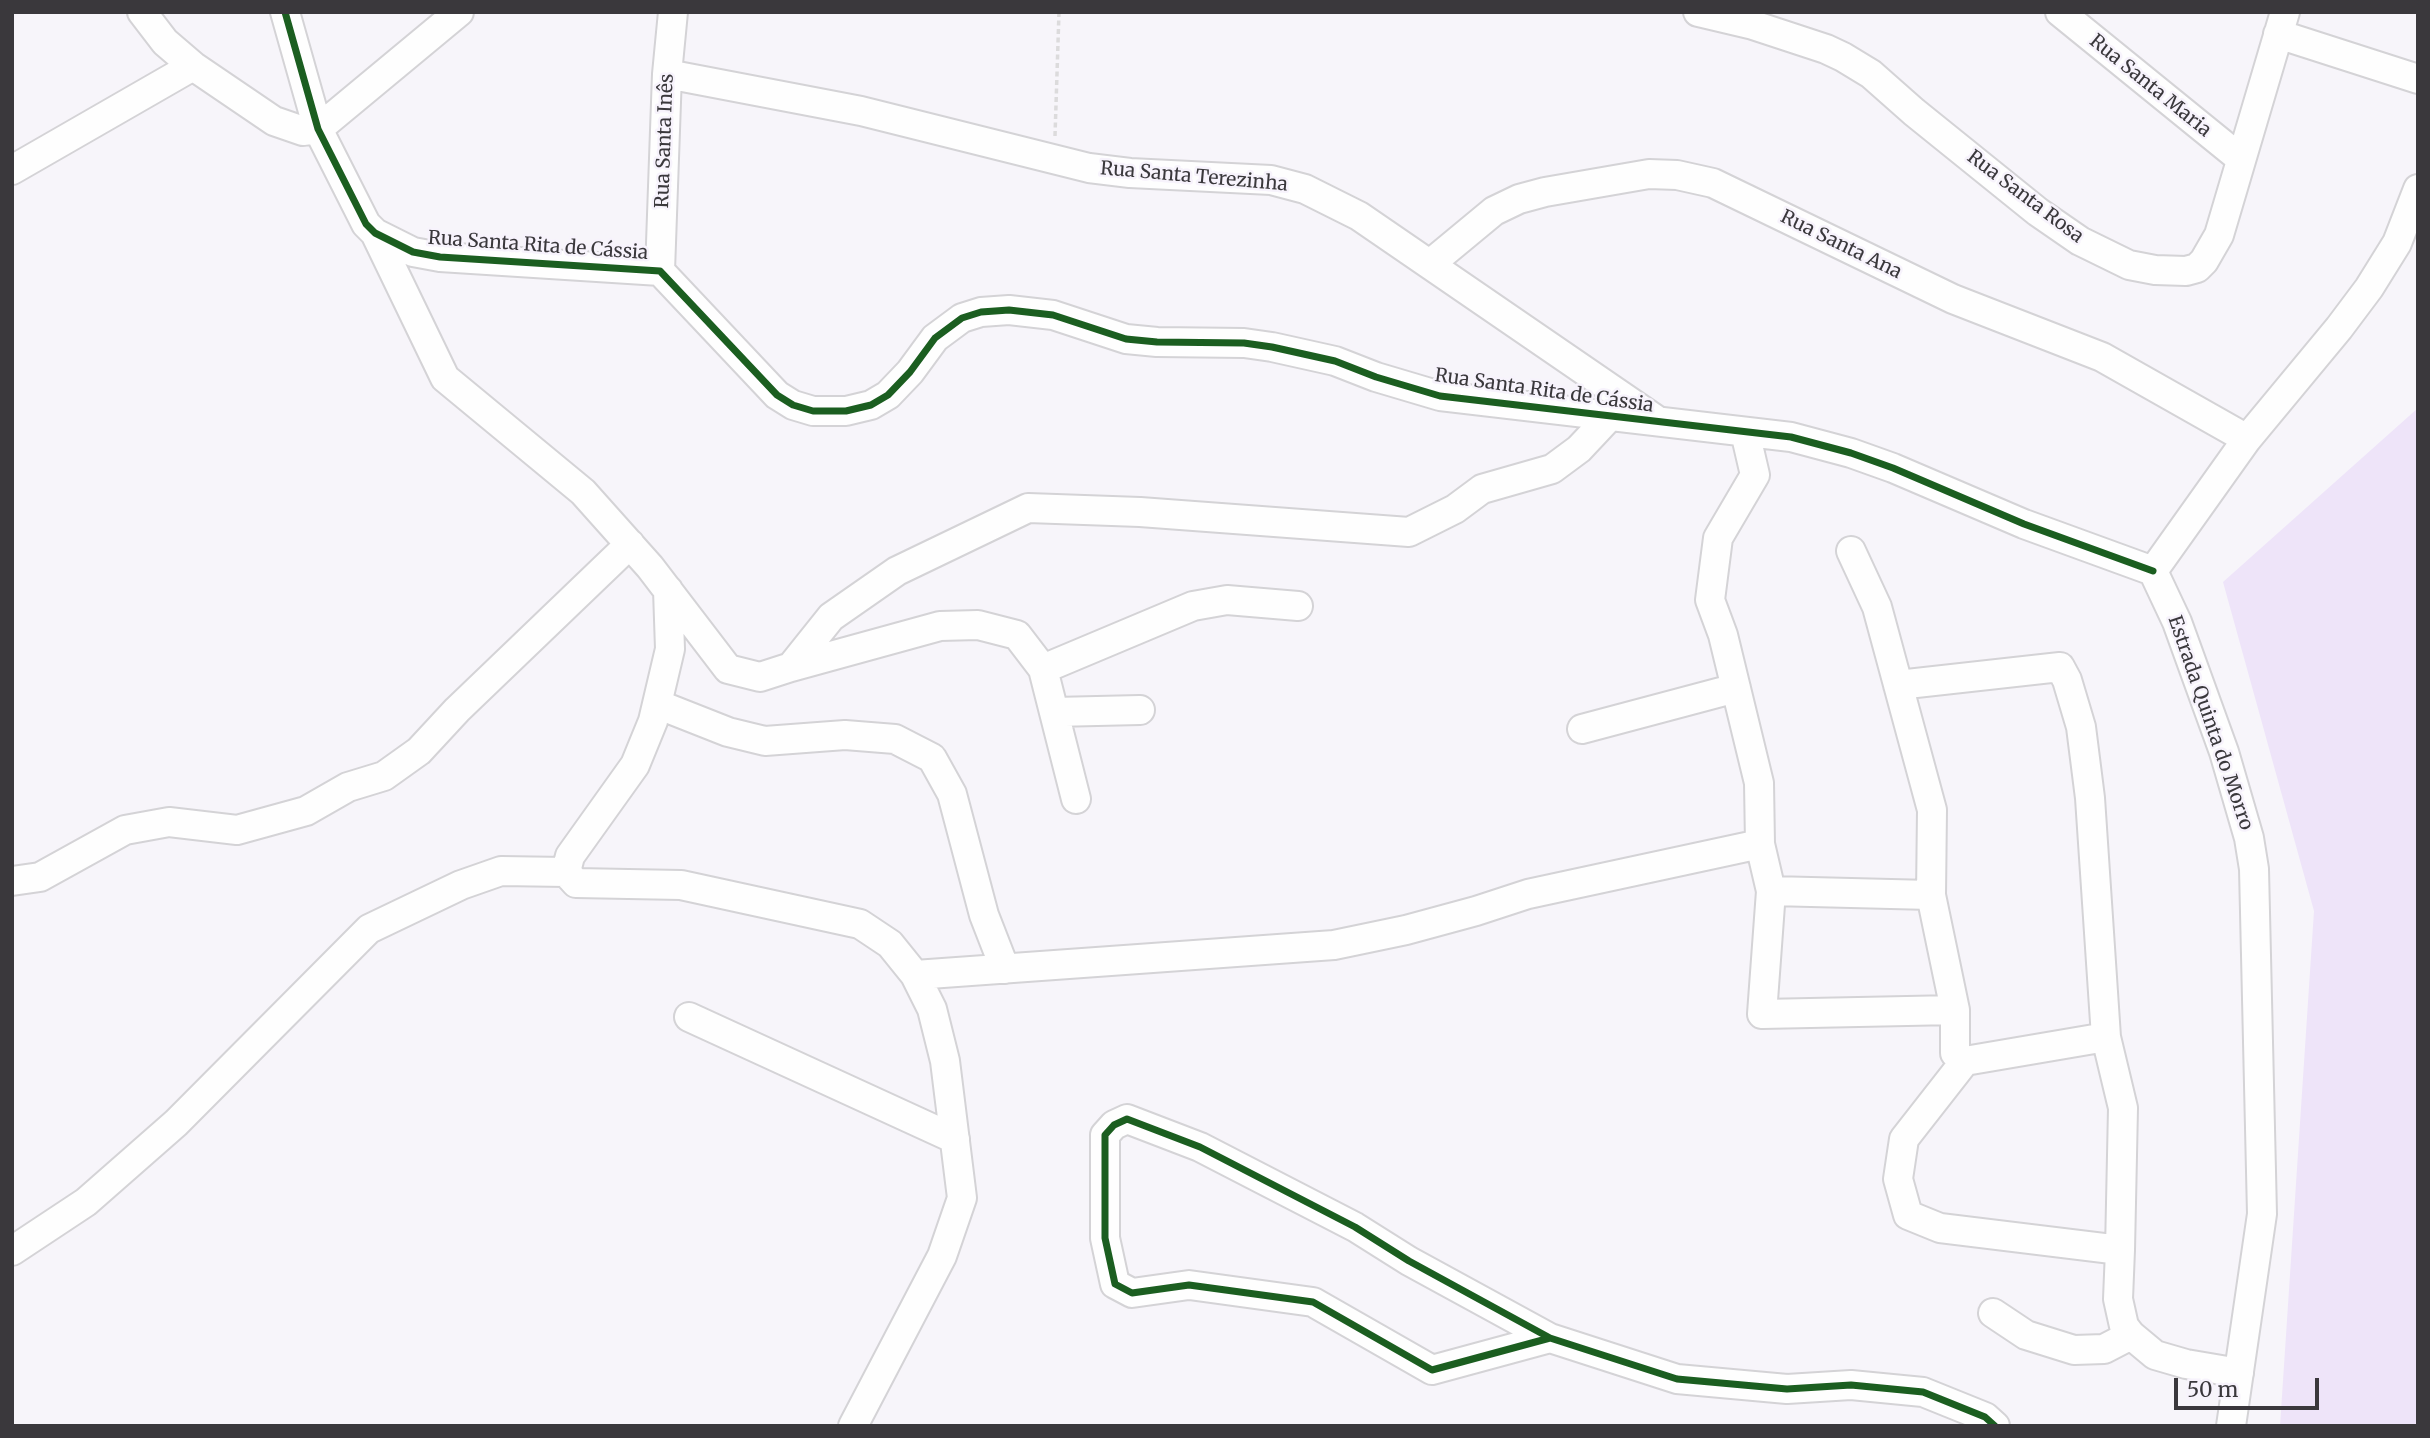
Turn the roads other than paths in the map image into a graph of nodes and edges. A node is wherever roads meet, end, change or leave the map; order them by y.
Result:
1 (142, 12) edge
2 (285, 12) edge
3 (459, 12) edge
4 (673, 12) edge
5 (1698, 12) edge
6 (2060, 12) edge
7 (2282, 23) edge
8 (193, 66) junction
9 (667, 74) junction
10 (2418, 79) edge
11 (318, 129) junction
12 (2241, 159) junction
13 (12, 170) edge
14 (2418, 189) edge
15 (375, 233) junction
16 (1430, 264) junction
17 (660, 271) junction
18 (1610, 416) junction
19 (1660, 422) junction
20 (1745, 432) junction
21 (2247, 439) junction
22 (630, 544) junction
23 (1851, 551) dead end
24 (2154, 571) junction
25 (668, 590) junction
26 (1298, 606) dead end
27 (791, 667) junction
28 (1043, 669) junction
29 (1898, 685) junction
30 (1736, 688) junction
31 (657, 704) junction
32 (1140, 710) dead end
33 (1054, 712) junction
34 (1582, 729) dead end
35 (1076, 799) dead end
36 (1760, 844) junction
37 (566, 872) junction
38 (12, 881) edge
39 (1771, 891) junction
40 (1931, 895) junction
41 (1005, 968) junction
42 (915, 975) junction
43 (1955, 1010) junction
44 (689, 1017) dead end
45 (2106, 1037) junction
46 (1965, 1061) junction
47 (955, 1139) junction
48 (2120, 1250) junction
49 (12, 1251) edge
50 (1993, 1313) dead end
51 (2131, 1335) junction
52 (1550, 1338) junction
53 (2239, 1373) junction
54 (853, 1426) edge
55 (1995, 1426) edge
56 (2231, 1426) edge

1 - 8 street
2 - 11 street
3 - 11 street
4 - 9 street, Rua Santa Inês
5 - 12 street, Rua Santa Rosa
6 - 12 street, Rua Santa Maria
7 - 10 street
7 - 12 street, Rua Santa Rosa
8 - 11 street
8 - 13 street
9 - 16 street, Rua Santa Terezinha
9 - 17 street, Rua Santa Inês
11 - 15 street
14 - 21 street
15 - 17 street, Rua Santa Rita de Cássia
15 - 22 street
16 - 19 street, Rua Santa Terezinha
16 - 21 street, Rua Santa Ana
17 - 18 street, Rua Santa Rita de Cássia
18 - 19 street, Rua Santa Rita de Cássia
18 - 27 street
19 - 20 street, Rua Santa Rita de Cássia
20 - 24 street, Rua Santa Rita de Cássia
20 - 30 street
21 - 24 street
22 - 25 street
22 - 38 street
23 - 29 street
24 - 53 street, Estrada Quinta do Morro
25 - 27 street
25 - 31 street
26 - 28 street
27 - 28 street
28 - 33 street
29 - 40 street
29 - 45 street
30 - 34 street
30 - 36 street
31 - 37 street
31 - 41 street
32 - 33 street
33 - 35 street
36 - 39 street
36 - 41 street
37 - 42 street
37 - 49 street
39 - 40 street
39 - 43 street
40 - 43 street
41 - 42 street
42 - 47 street
43 - 46 street
44 - 47 street
45 - 46 street
45 - 48 street
46 - 48 street
47 - 54 street
48 - 51 street
50 - 51 street
51 - 53 street
52 - 52 street
52 - 55 street
53 - 56 street, Estrada Quinta do Morro

